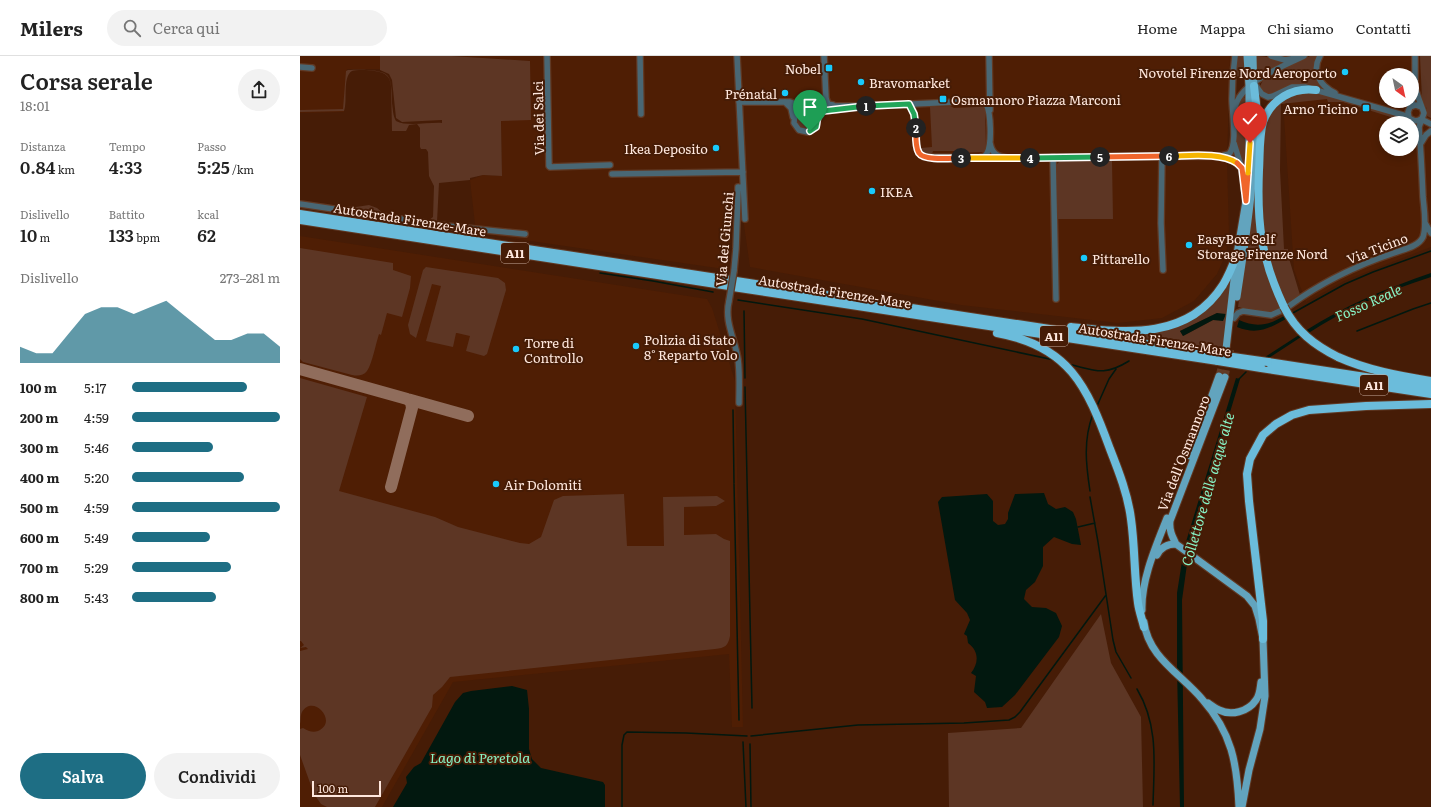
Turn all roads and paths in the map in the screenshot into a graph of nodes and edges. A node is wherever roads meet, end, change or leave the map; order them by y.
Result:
1 (548, 56) edge
2 (640, 56) edge
3 (737, 56) edge
4 (824, 56) edge
5 (989, 56) edge
6 (1235, 56) edge
7 (1247, 56) edge
8 (1253, 56) edge
9 (1271, 56) edge
10 (1303, 56) edge
11 (1320, 56) edge
12 (1414, 56) edge
13 (300, 67) edge
14 (312, 68) dead end
15 (1414, 68) edge
16 (1252, 85) junction
17 (989, 89) junction
18 (1316, 90) junction
19 (1343, 97) junction
20 (826, 98) junction
21 (977, 101) junction
22 (1419, 101) edge
23 (739, 102) junction
24 (785, 102) junction
25 (925, 103) junction
26 (908, 104) junction
27 (833, 106) junction
28 (870, 106) junction
29 (1421, 107) joint
30 (811, 108) junction
31 (1233, 112) junction
32 (641, 114) dead end
33 (990, 114) junction
34 (915, 116) junction
35 (1403, 116) edge
36 (818, 118) junction
37 (1421, 119) junction
38 (794, 122) junction
39 (1431, 124) edge
40 (1431, 131) edge
41 (1233, 136) junction
42 (990, 141) junction
43 (1421, 143) junction
44 (1260, 145) junction
45 (1162, 156) junction
46 (1219, 156) junction
47 (1053, 157) junction
48 (979, 158) junction
49 (1007, 158) junction
50 (610, 165) dead end
51 (1242, 168) junction
52 (743, 172) junction
53 (612, 174) dead end
54 (743, 188) junction
55 (1246, 201) junction
56 (300, 204) edge
57 (300, 214) edge
58 (745, 219) dead end
59 (1424, 219) junction
60 (300, 220) edge
61 (1431, 233) edge
62 (525, 234) dead end
63 (1237, 254) junction
64 (1163, 270) dead end
65 (732, 283) junction
66 (1056, 299) dead end
67 (1284, 308) junction
68 (890, 311) junction
69 (1234, 318) junction
70 (1007, 322) junction
71 (1219, 358) junction
72 (1431, 381) edge
73 (1431, 388) edge
74 (1431, 394) edge
75 (739, 403) dead end
76 (1431, 404) edge
77 (1176, 544) junction
78 (1148, 574) junction
79 (1144, 627) junction
80 (1263, 639) junction
81 (1264, 666) junction
82 (1202, 698) junction
83 (1239, 807) edge
84 (1242, 807) edge

1 - 50 street, Via dei Salci
2 - 32 street
3 - 23 street, Via dei Giunchi
4 - 20 street
5 - 17 street
6 - 31 street
7 - 16 main road
8 - 16 main road
9 - 10 street
10 - 16 street
11 - 19 street
12 - 15 street
13 - 14 street
16 - 18 street
16 - 31 street
16 - 44 highway
16 - 55 main road
16 - 69 main road
17 - 21 street
17 - 33 street
18 - 19 street
18 - 44 highway
19 - 35 street
20 - 27 street
20 - 30 street
21 - 25 street
21 - 33 street
22 - 29 street
23 - 24 street
23 - 52 street, Via dei Giunchi
24 - 30 street
24 - 38 street
25 - 26 street
25 - 34 street
26 - 28 street
26 - 34 street
27 - 28 street
27 - 30 street
28 - 36 street
29 - 37 street
30 - 36 street
30 - 38 street
31 - 41 street
33 - 42 street
34 - 48 street
36 - 38 street
37 - 39 street
37 - 43 street
40 - 43 street
41 - 46 street
41 - 51 street
42 - 48 street
42 - 49 street
43 - 59 street
44 - 67 highway
45 - 46 street
45 - 47 street
45 - 64 street
46 - 51 street
47 - 49 street
47 - 66 street
48 - 49 street
51 - 55 street
52 - 53 street
52 - 54 street, Via dei Giunchi
54 - 58 street
54 - 75 street, Via dei Giunchi, bridge
55 - 63 main road
56 - 62 street
57 - 65 highway, Autostrada Firenze-Mare / A11
59 - 61 street
59 - 67 street, Via Ticino
60 - 65 highway, Autostrada Firenze-Mare / A11
63 - 69 main road
63 - 70 highway
65 - 68 highway, Autostrada Firenze-Mare / A11
65 - 70 highway, Autostrada Firenze-Mare / A11
67 - 69 street
67 - 72 highway, bridge
68 - 71 highway, Autostrada Firenze-Mare / A11
68 - 79 highway
70 - 71 highway, Autostrada Firenze-Mare / A11
71 - 73 highway, Autostrada Firenze-Mare / A11, bridge
71 - 74 highway, Autostrada Firenze-Mare / A11, bridge
76 - 80 highway
77 - 78 main road
77 - 78 main road, Via dell'Osmannoro
77 - 80 main road
78 - 79 main road, Via dell'Osmannoro
79 - 82 main road, Via dell'Osmannoro
80 - 81 main road
81 - 82 main road
81 - 84 main road
82 - 83 main road, Via dell'Osmannoro

